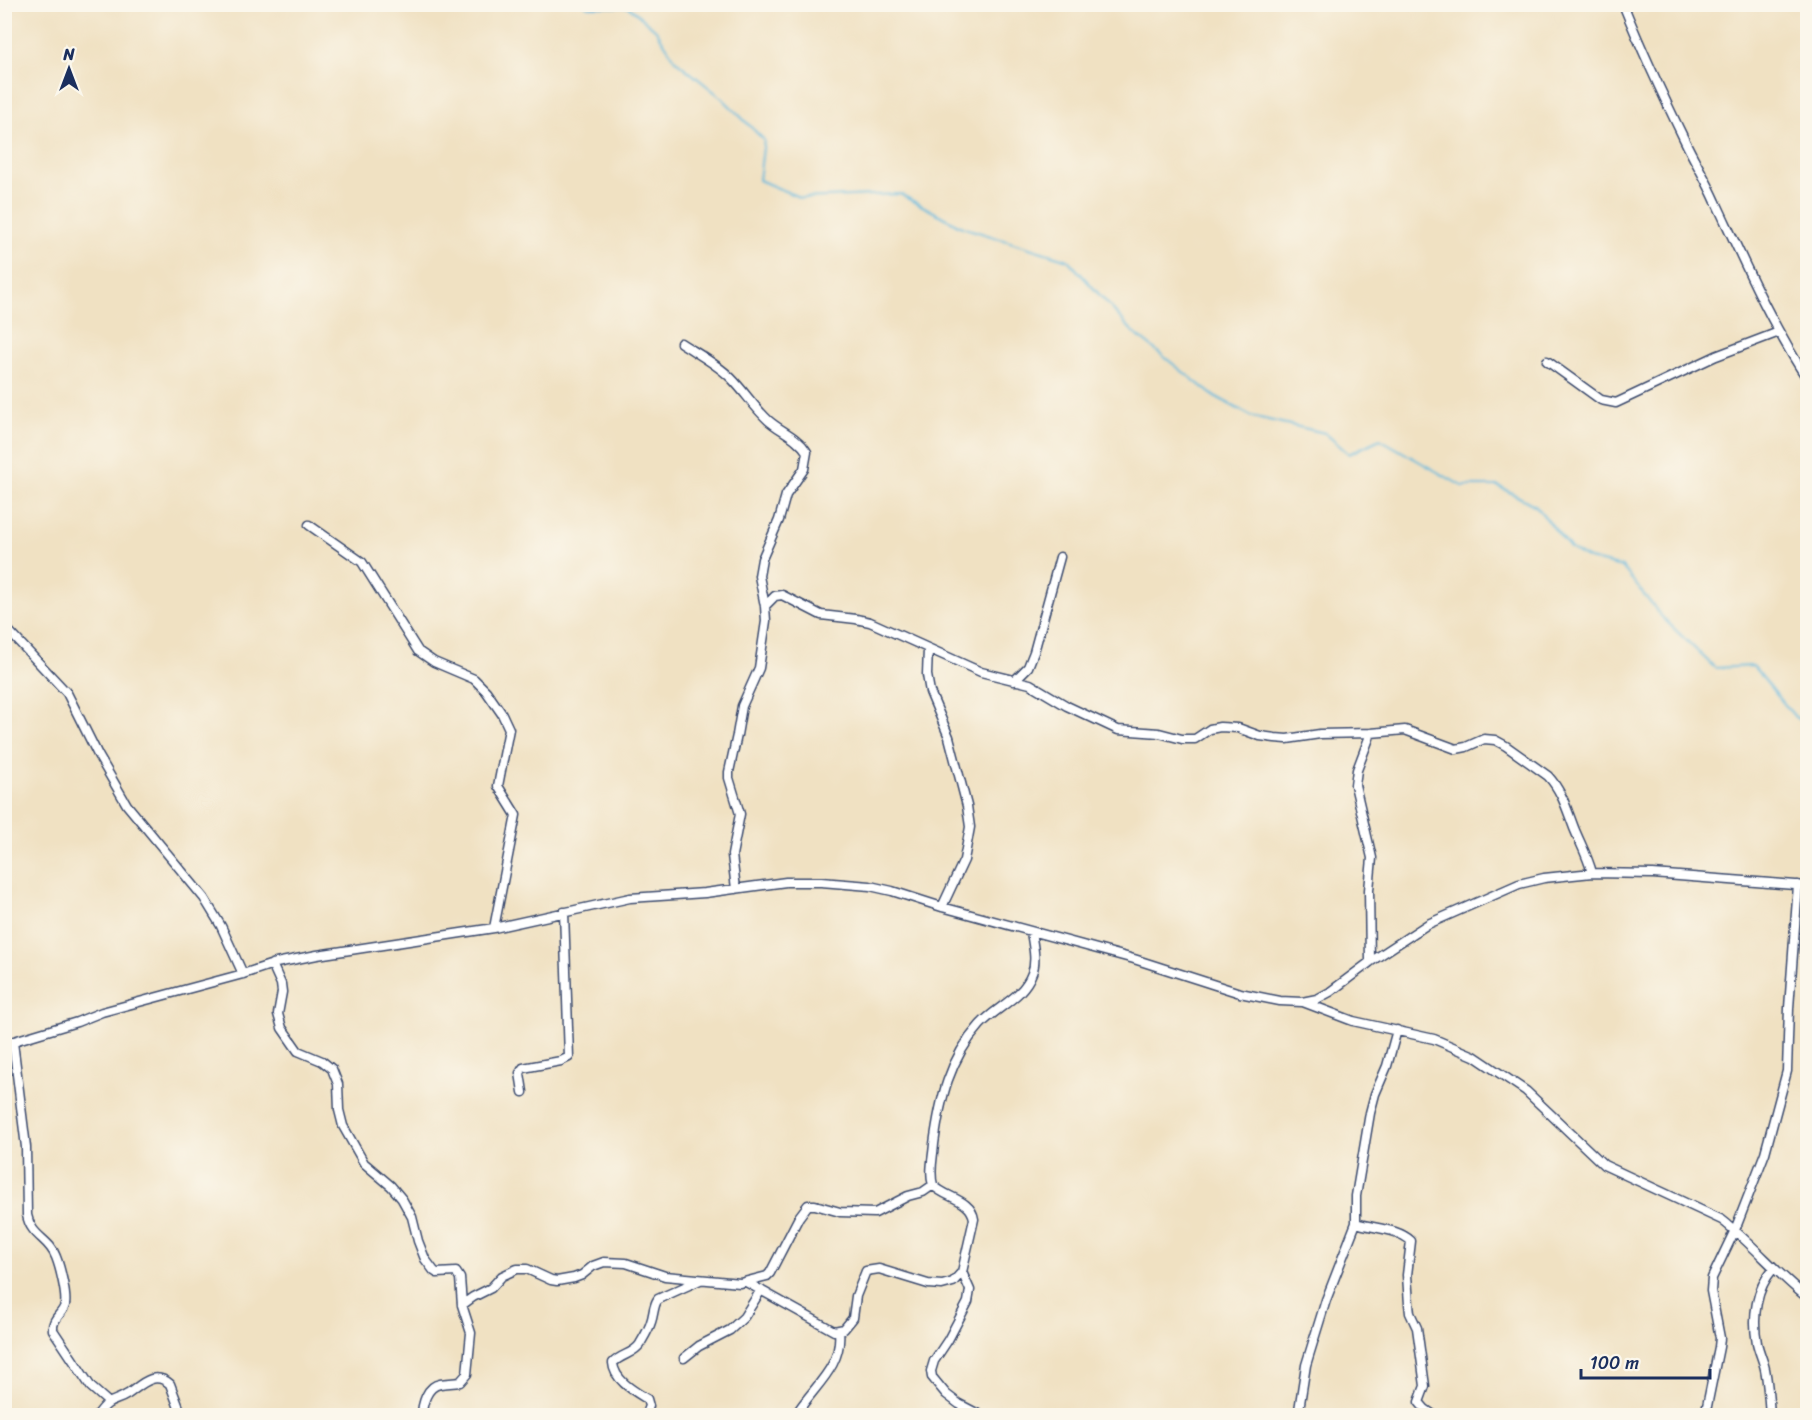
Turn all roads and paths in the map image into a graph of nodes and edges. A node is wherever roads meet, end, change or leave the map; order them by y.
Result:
1 (1623, 4) edge
2 (1779, 332) junction
3 (681, 343) dead end
4 (1547, 361) dead end
5 (1808, 380) edge
6 (309, 525) dead end
7 (1060, 557) dead end
8 (765, 606) junction
9 (7, 629) dead end
10 (928, 649) junction
11 (1014, 681) junction
12 (1371, 733) junction
13 (1592, 873) junction
14 (1803, 886) edge
15 (736, 889) junction
16 (942, 907) junction
17 (564, 912) junction
18 (494, 928) junction
19 (1031, 932) junction
20 (1370, 962) junction
21 (272, 964) junction
22 (243, 974) junction
23 (1302, 1002) junction
24 (1397, 1030) junction
25 (9, 1043) edge
26 (523, 1092) dead end
27 (933, 1185) junction
28 (1356, 1224) junction
29 (1735, 1230) junction
30 (1773, 1269) junction
31 (962, 1272) junction
32 (701, 1279) junction
33 (746, 1282) junction
34 (760, 1290) junction
35 (1808, 1298) edge
36 (462, 1305) junction
37 (839, 1331) junction
38 (684, 1358) dead end
39 (108, 1402) junction
40 (97, 1416) edge
41 (182, 1416) edge
42 (422, 1416) edge
43 (645, 1416) edge
44 (795, 1416) edge
45 (982, 1416) edge
46 (1298, 1416) edge
47 (1435, 1416) edge
48 (1704, 1416) edge
49 (1770, 1416) edge

1 - 2 street
2 - 4 street
2 - 5 street
3 - 8 street
6 - 18 street
7 - 11 street
8 - 10 street
8 - 15 street
9 - 22 street
10 - 11 street
10 - 16 street
11 - 12 street
12 - 13 street
12 - 20 street
13 - 14 street
13 - 20 street
14 - 29 street
15 - 16 street
15 - 17 street
16 - 19 street
17 - 18 street
17 - 26 street
18 - 21 street
19 - 23 street
19 - 27 street
20 - 23 street
21 - 22 street
21 - 36 street
22 - 25 street
23 - 24 street
24 - 28 street
24 - 29 street
25 - 39 street
27 - 31 street
27 - 33 street
28 - 46 street
28 - 47 street
29 - 30 street
29 - 48 street
30 - 35 street
30 - 49 street
31 - 37 street
31 - 45 street
32 - 33 street
32 - 36 street
32 - 43 street
33 - 34 street
34 - 37 street
34 - 38 street
36 - 42 street
37 - 44 street
39 - 40 street
39 - 41 street

